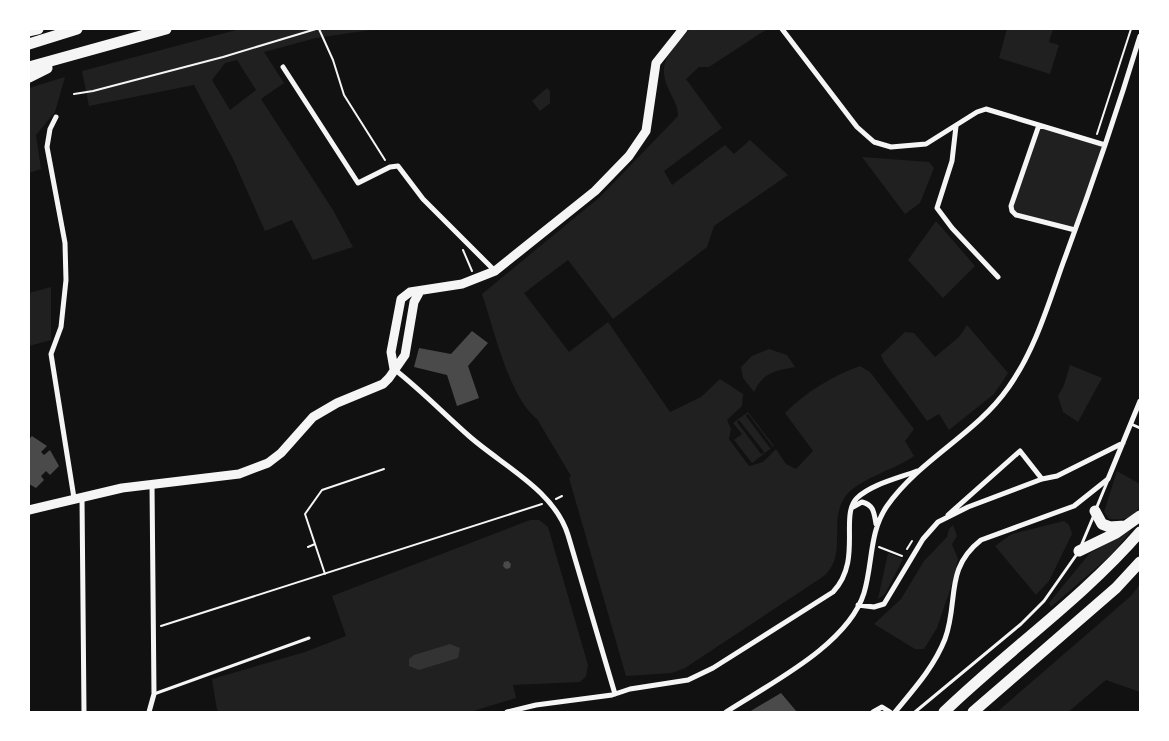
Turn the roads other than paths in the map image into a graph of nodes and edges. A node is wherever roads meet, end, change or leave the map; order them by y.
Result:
1 (38, 29) edge
2 (166, 29) edge
3 (683, 29) edge
4 (782, 29) edge
5 (68, 30) edge
6 (29, 31) edge
7 (1140, 36) edge
8 (29, 44) edge
9 (84, 50) junction
10 (29, 67) edge
11 (283, 67) dead end
12 (29, 76) edge
13 (56, 118) dead end
14 (1039, 124) junction
15 (956, 126) junction
16 (1105, 145) junction
17 (1075, 230) junction
18 (495, 271) junction
19 (998, 277) dead end
20 (420, 291) junction
21 (394, 369) junction
22 (1140, 401) edge
23 (1131, 424) junction
24 (1140, 428) edge
25 (1123, 443) junction
26 (920, 470) junction
27 (1042, 478) junction
28 (1108, 479) junction
29 (152, 484) junction
30 (78, 497) junction
31 (851, 509) junction
32 (29, 510) edge
33 (1095, 511) junction
34 (1140, 516) edge
35 (944, 518) junction
36 (876, 525) junction
37 (1129, 525) junction
38 (1140, 532) edge
39 (1079, 551) junction
40 (1140, 562) edge
41 (858, 605) junction
42 (309, 638) dead end
43 (154, 694) junction
44 (615, 694) junction
45 (84, 712) edge
46 (149, 712) edge
47 (506, 712) edge
48 (726, 712) edge
49 (873, 712) edge
50 (890, 712) edge
51 (895, 712) edge
52 (915, 712) edge
53 (944, 712) edge
54 (973, 712) edge

1 - 6 highway
2 - 9 highway
3 - 18 street
4 - 15 street
5 - 8 highway
7 - 16 street
9 - 10 highway
9 - 12 highway
11 - 18 street
13 - 30 street
14 - 15 street
14 - 16 street
14 - 17 street
15 - 19 street
16 - 17 street
17 - 26 street
18 - 20 street
20 - 21 street
20 - 21 street
21 - 29 street
21 - 44 street
22 - 23 street
23 - 24 lane
23 - 25 street
25 - 27 street
25 - 28 street
26 - 31 street
26 - 36 street
27 - 35 street
27 - 35 street
28 - 33 lane
28 - 51 street
29 - 30 street
29 - 43 street
30 - 32 street
30 - 45 street
31 - 36 street
31 - 44 street
33 - 37 highway
33 - 39 lane
34 - 37 highway
35 - 41 street
36 - 41 street
37 - 39 highway
38 - 53 highway
39 - 52 lane
40 - 54 highway
41 - 48 street
42 - 43 lane
43 - 46 street
44 - 47 street
49 - 50 street

